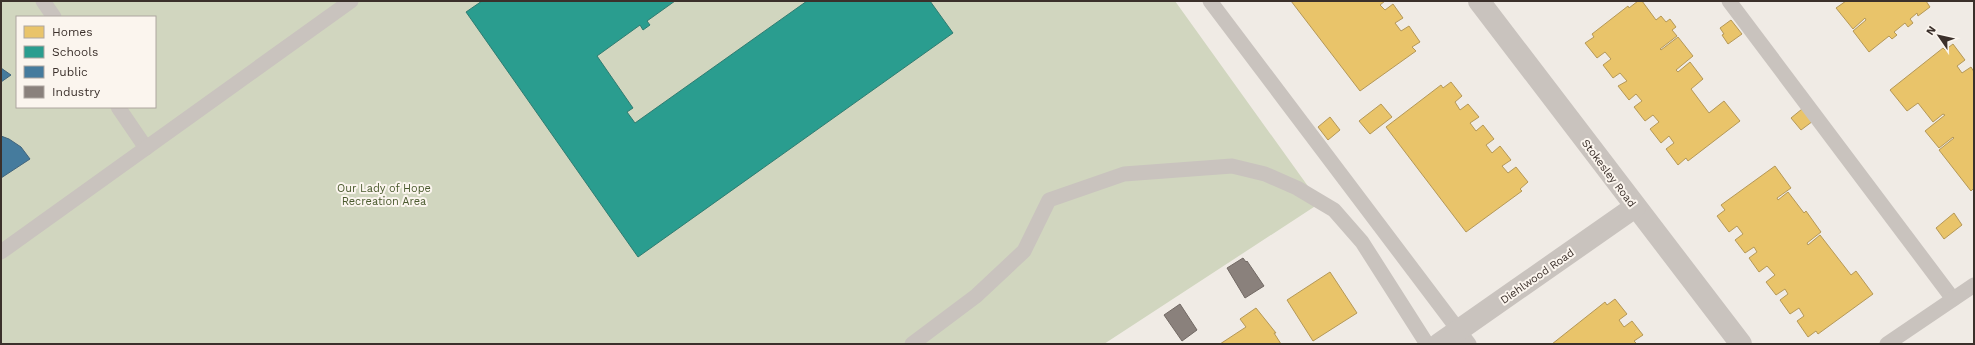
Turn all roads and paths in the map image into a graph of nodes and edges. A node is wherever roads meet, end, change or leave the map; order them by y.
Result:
1 (43, 1) edge
2 (351, 1) edge
3 (1210, 1) edge
4 (1479, 1) edge
5 (1729, 1) edge
6 (53, 16) edge
7 (119, 108) edge
8 (146, 148) junction
9 (1635, 207) junction
10 (1, 252) edge
11 (1974, 285) edge
12 (1953, 299) junction
13 (1464, 337) edge
14 (912, 344) edge
15 (1427, 344) edge
16 (1439, 344) edge
17 (1741, 344) edge
18 (1887, 344) edge

1 - 6 lane
2 - 8 lane
3 - 13 lane
4 - 9 street, Stokesley Road
5 - 12 lane
7 - 8 lane
8 - 10 lane
9 - 13 street, Diehlwood Road
9 - 17 street, Stokesley Road
11 - 12 lane
12 - 18 lane
13 - 16 street, Diehlwood Road
14 - 15 lane

